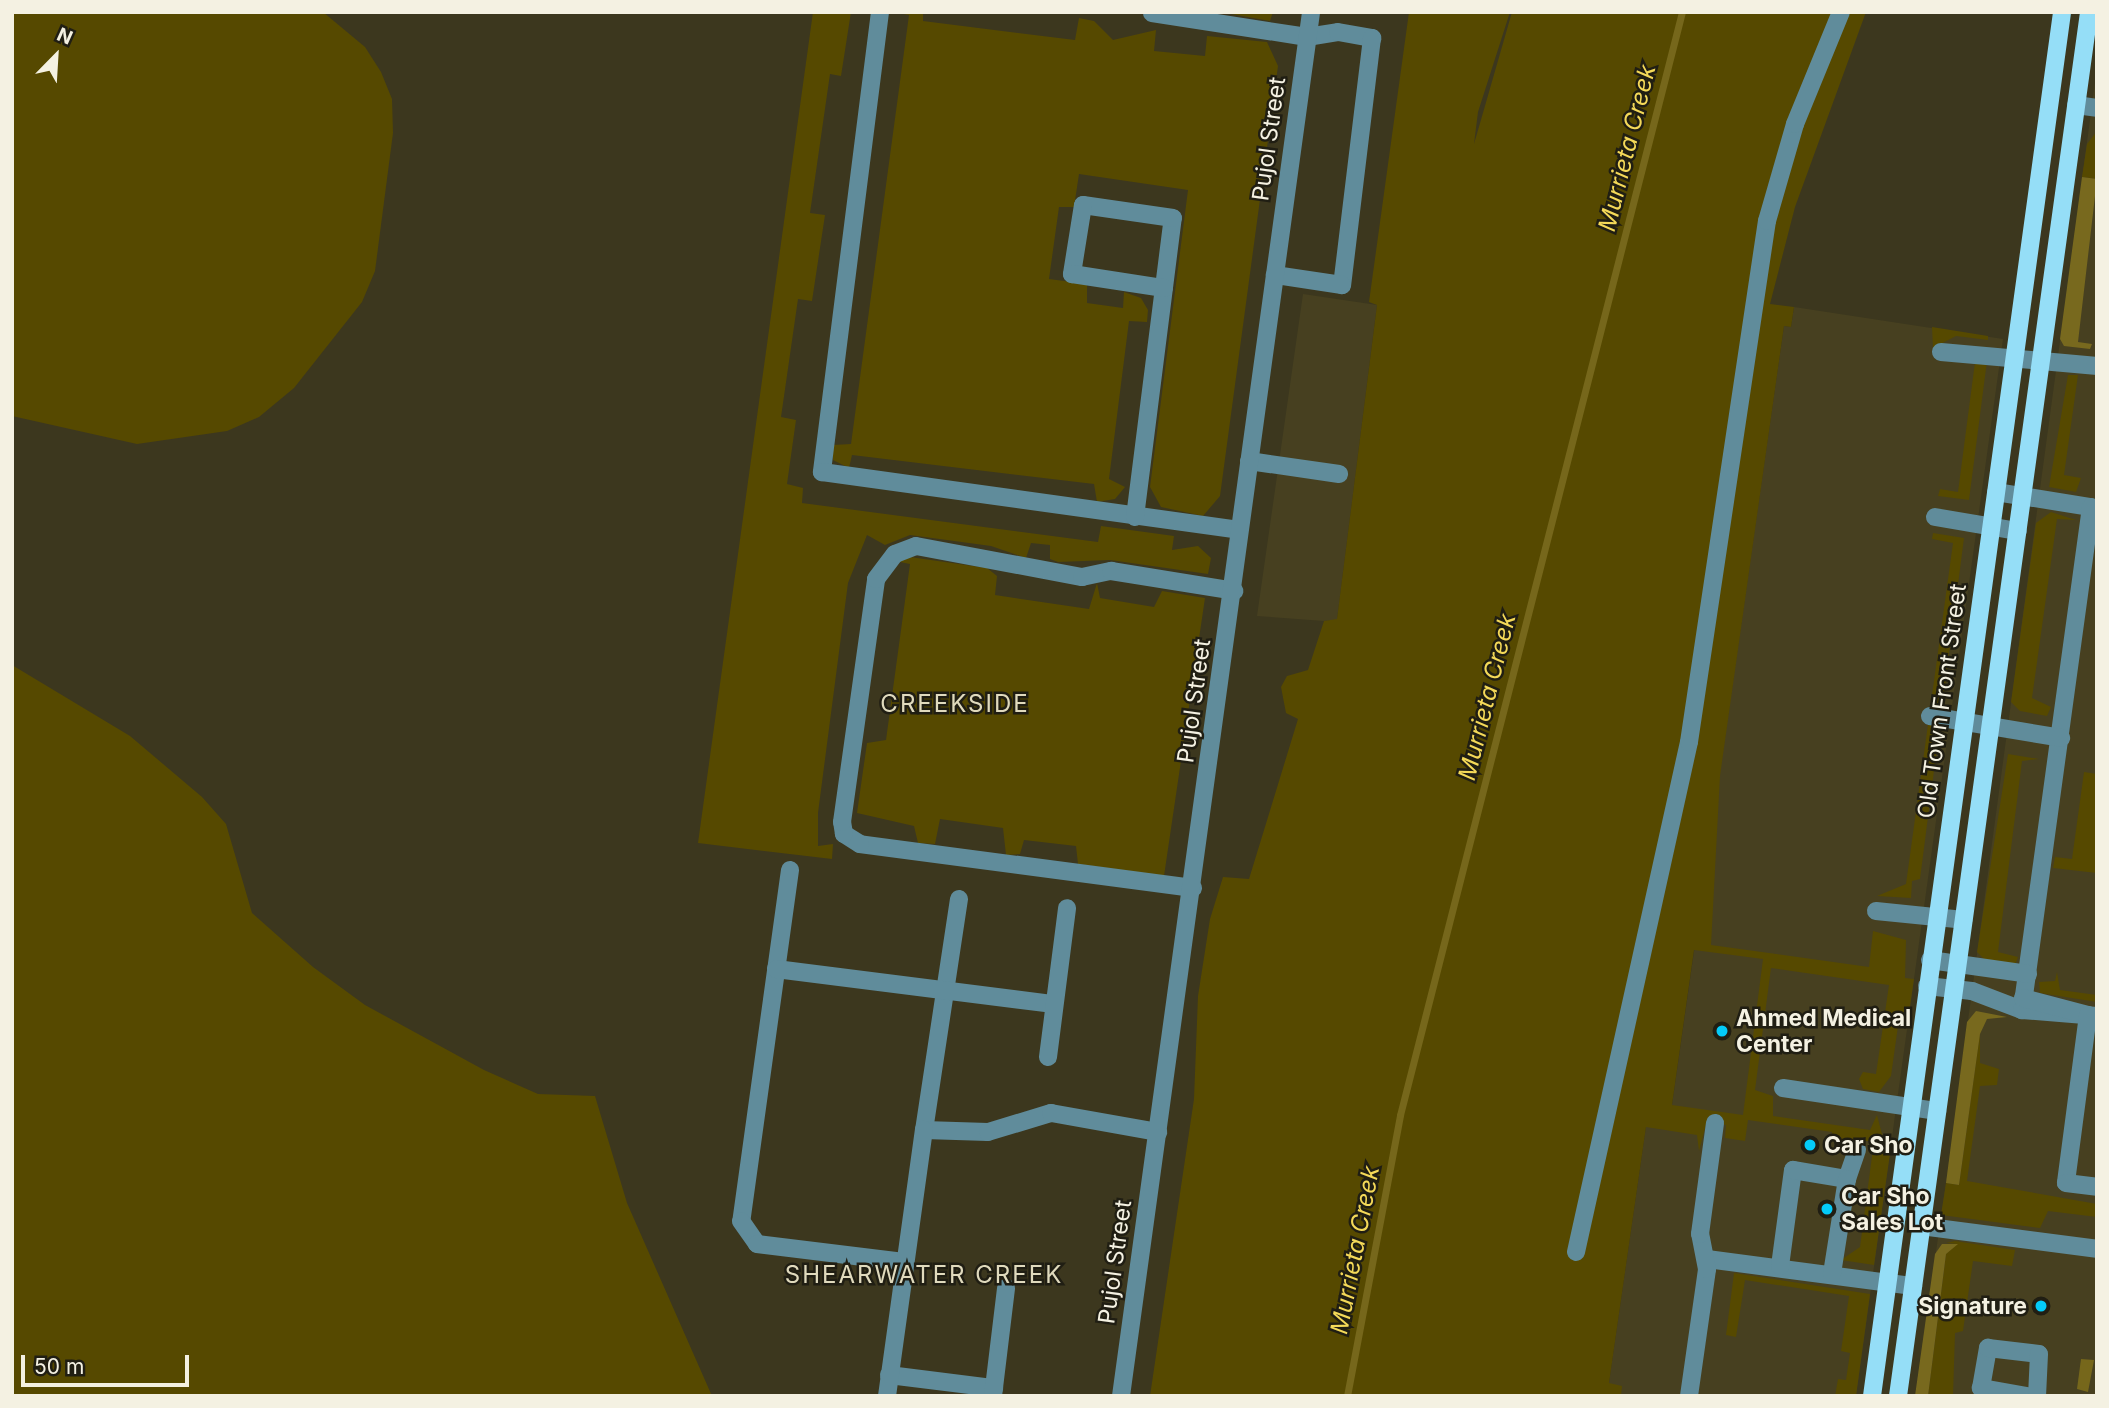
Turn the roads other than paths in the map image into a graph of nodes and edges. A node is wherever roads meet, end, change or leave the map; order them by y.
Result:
1 (880, 12) edge
2 (1311, 12) edge
3 (1841, 12) edge
4 (2062, 12) edge
5 (2088, 12) edge
6 (1152, 13) edge
7 (1307, 37) junction
8 (2076, 105) junction
9 (2097, 108) edge
10 (1275, 275) junction
11 (1164, 288) junction
12 (1941, 352) dead end
13 (2016, 356) junction
14 (2041, 359) junction
15 (2097, 366) edge
16 (1249, 461) junction
17 (1339, 474) dead end
18 (1996, 492) junction
19 (2022, 496) junction
20 (1135, 517) junction
21 (1935, 517) dead end
22 (1992, 526) junction
23 (1239, 530) junction
24 (2018, 531) junction
25 (1234, 591) junction
26 (1930, 716) dead end
27 (1964, 720) junction
28 (1991, 724) junction
29 (2061, 738) junction
30 (790, 870) dead end
31 (1193, 888) junction
32 (959, 899) dead end
33 (1067, 908) dead end
34 (1876, 911) dead end
35 (1936, 916) junction
36 (1964, 920) junction
37 (1930, 960) junction
38 (1958, 964) junction
39 (776, 969) junction
40 (2028, 974) junction
41 (1927, 986) junction
42 (1954, 989) junction
43 (945, 990) junction
44 (1054, 1004) junction
45 (2023, 1004) junction
46 (2092, 1015) edge
47 (1048, 1057) dead end
48 (1783, 1088) dead end
49 (1910, 1107) junction
50 (1937, 1111) junction
51 (1715, 1123) dead end
52 (924, 1130) junction
53 (1158, 1132) junction
54 (1857, 1150) dead end
55 (1847, 1179) junction
56 (2097, 1187) edge
57 (1921, 1226) junction
58 (2097, 1249) edge
59 (1576, 1252) dead end
60 (1707, 1259) junction
61 (904, 1262) junction
62 (1780, 1266) junction
63 (1832, 1274) junction
64 (1887, 1282) junction
65 (1913, 1286) junction
66 (1006, 1288) dead end
67 (890, 1375) junction
68 (993, 1392) edge
69 (887, 1396) edge
70 (1121, 1396) edge
71 (1689, 1396) edge
72 (1872, 1396) edge
73 (1899, 1396) edge
74 (2027, 1396) edge
75 (2037, 1396) edge

1 - 20 street
2 - 7 street, Pujol Street
3 - 59 street
4 - 13 main road, Old Town Front Street
5 - 8 main road
6 - 7 street
7 - 10 street, Pujol Street
7 - 10 street
8 - 9 street
8 - 14 main road
10 - 16 street, Pujol Street
11 - 11 street
11 - 20 street
12 - 13 street
13 - 14 street
13 - 18 main road, Old Town Front Street
14 - 15 street
14 - 19 main road
16 - 17 street
16 - 23 street, Pujol Street
18 - 19 street
18 - 22 main road, Old Town Front Street
19 - 24 main road
19 - 29 street
20 - 23 street
21 - 22 street
22 - 24 street
22 - 27 main road, Old Town Front Street
23 - 25 street, Pujol Street
24 - 28 main road
25 - 31 street, Pujol Street
25 - 31 street
26 - 27 street
27 - 28 street
27 - 35 main road, Old Town Front Street
28 - 29 street
28 - 36 main road
29 - 40 street
30 - 39 street
31 - 53 street, Pujol Street
32 - 43 street
33 - 44 street
34 - 35 street
35 - 36 street
35 - 37 main road, Old Town Front Street
36 - 38 main road
37 - 38 street
37 - 41 main road, Old Town Front Street
38 - 40 street
38 - 42 main road
39 - 43 street
39 - 61 street
40 - 45 street
41 - 42 street
41 - 49 main road, Old Town Front Street
42 - 45 street
42 - 50 main road
43 - 44 street
43 - 52 street
44 - 47 street
45 - 46 street
46 - 56 street
48 - 49 street
49 - 50 street
49 - 64 main road, Old Town Front Street
50 - 57 main road
51 - 60 street
52 - 53 street
52 - 61 street
53 - 70 street, Pujol Street
54 - 55 street
55 - 62 street
55 - 63 street
57 - 58 street
57 - 65 main road
60 - 62 street
60 - 71 street
61 - 67 street
62 - 63 street
63 - 64 street
64 - 65 street
64 - 72 main road, Old Town Front Street
65 - 73 main road
66 - 68 street
67 - 68 street
67 - 69 street
74 - 75 street

